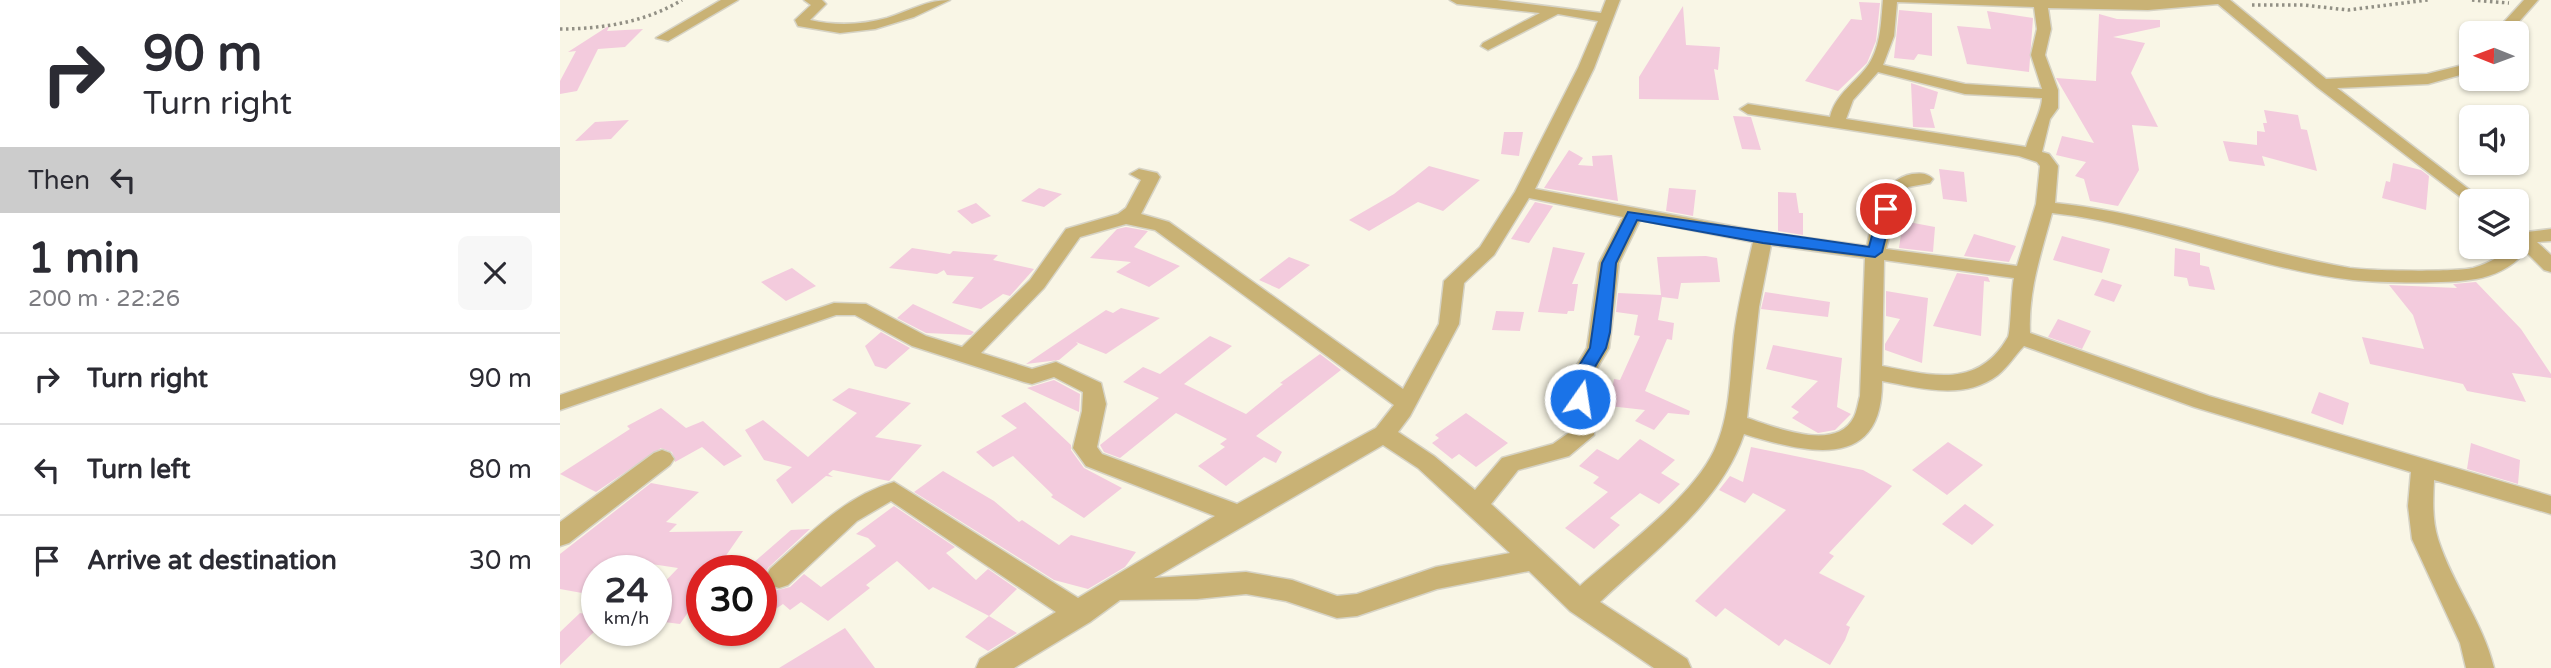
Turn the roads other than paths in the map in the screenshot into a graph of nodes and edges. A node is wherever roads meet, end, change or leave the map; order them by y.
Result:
1 (731, 0) edge
2 (811, 0) edge
3 (943, 0) edge
4 (1457, 0) edge
5 (1890, 0) edge
6 (1902, 0) edge
7 (1942, 1) edge
8 (2223, 2) edge
9 (2530, 2) edge
10 (2041, 5) junction
11 (1609, 6) edge
12 (1557, 10) junction
13 (2512, 21) edge
14 (663, 38) dead end
15 (1488, 46) dead end
16 (1875, 67) junction
17 (2459, 70) edge
18 (2322, 84) junction
19 (2050, 94) junction
20 (1748, 109) dead end
21 (1837, 122) junction
22 (2034, 154) junction
23 (1139, 174) dead end
24 (1924, 179) dead end
25 (2459, 189) edge
26 (1524, 192) junction
27 (2045, 207) junction
28 (1633, 215) junction
29 (1125, 218) junction
30 (2529, 235) edge
31 (2551, 236) edge
32 (1763, 239) junction
33 (2529, 244) edge
34 (1875, 252) junction
35 (2510, 259) edge
36 (2551, 266) edge
37 (2022, 273) junction
38 (2020, 337) junction
39 (966, 356) junction
40 (1872, 372) junction
41 (1406, 402) junction
42 (561, 403) edge
43 (1735, 423) junction
44 (1384, 434) junction
45 (662, 459) dead end
46 (2423, 466) junction
47 (1476, 505) junction
48 (2551, 505) edge
49 (1239, 515) junction
50 (560, 536) edge
51 (1535, 559) junction
52 (779, 577) dead end
53 (1118, 589) junction
54 (1580, 603) junction
55 (1080, 614) junction
56 (990, 668) edge
57 (1677, 668) edge
58 (2480, 668) edge

1 - 14 street
2 - 3 street
4 - 12 street
5 - 16 street
6 - 7 street
7 - 10 street
8 - 10 street
8 - 18 street
9 - 13 street
10 - 19 street
11 - 12 street
11 - 26 street
12 - 15 street
16 - 19 street
16 - 21 street
17 - 18 street
18 - 25 street
19 - 22 street
20 - 21 street
21 - 22 street
22 - 27 street
23 - 29 street
24 - 34 street
26 - 28 street
26 - 41 street
27 - 35 street
27 - 37 street
28 - 32 street
28 - 47 street
29 - 39 street
29 - 41 street
30 - 31 street
32 - 34 street
32 - 43 street
33 - 36 street
34 - 37 street
34 - 40 street
37 - 38 street
38 - 40 street
38 - 46 street
39 - 42 street
39 - 49 street
40 - 43 street
41 - 44 street
43 - 54 street
44 - 47 street
44 - 49 street
45 - 50 street
46 - 48 street
46 - 58 street
47 - 51 street
49 - 53 street
51 - 53 street
51 - 54 street
52 - 55 street
53 - 55 street
54 - 57 street
55 - 56 street

